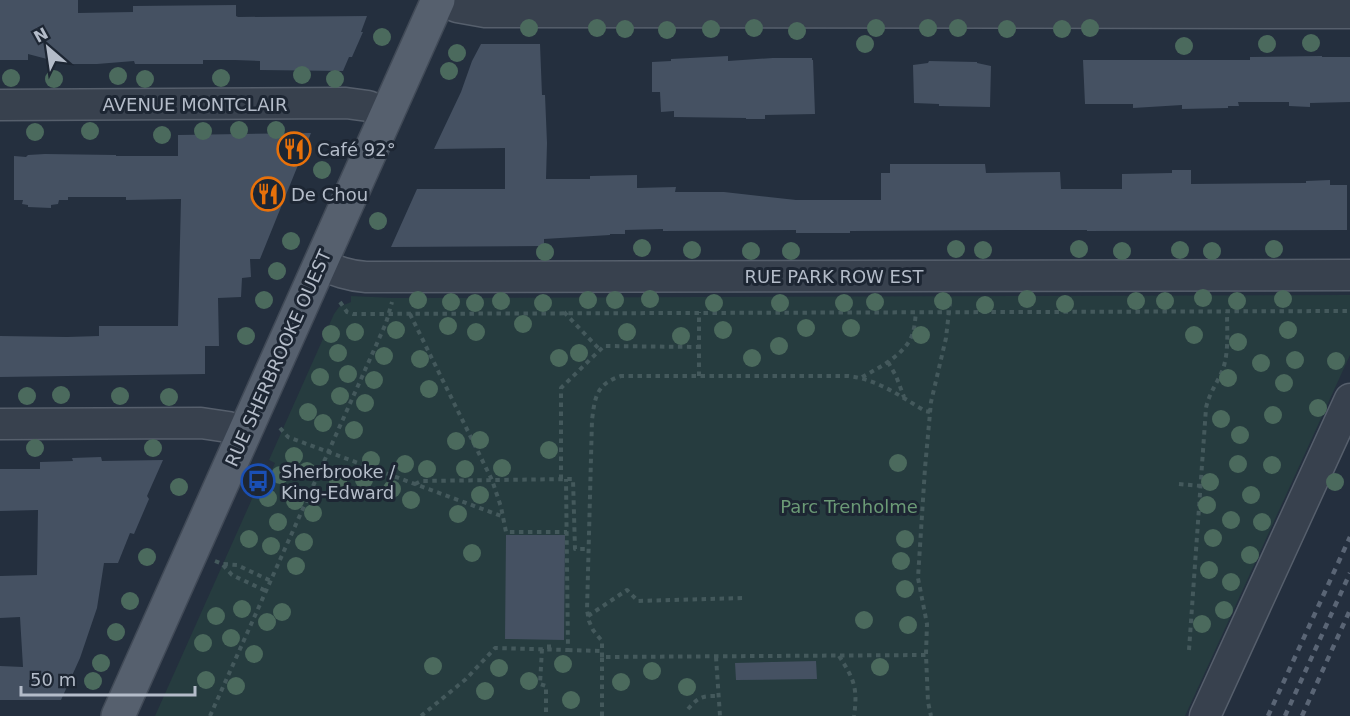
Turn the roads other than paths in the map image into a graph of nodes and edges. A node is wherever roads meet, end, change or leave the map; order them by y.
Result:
1 (439, 0) edge
2 (1350, 13) edge
3 (0, 105) edge
4 (387, 114) junction
5 (320, 264) junction
6 (1350, 275) edge
7 (1350, 399) edge
8 (0, 424) edge
9 (244, 433) junction
10 (118, 716) edge
11 (1205, 716) edge

1 - 2 street
1 - 4 main road, RUE SHERBROOKE OUEST
3 - 4 street, AVENUE MONTCLAIR
4 - 5 main road, RUE SHERBROOKE OUEST
5 - 6 street, RUE PARK ROW EST
5 - 9 main road, RUE SHERBROOKE OUEST
7 - 11 street
8 - 9 street
9 - 10 main road, RUE SHERBROOKE OUEST

